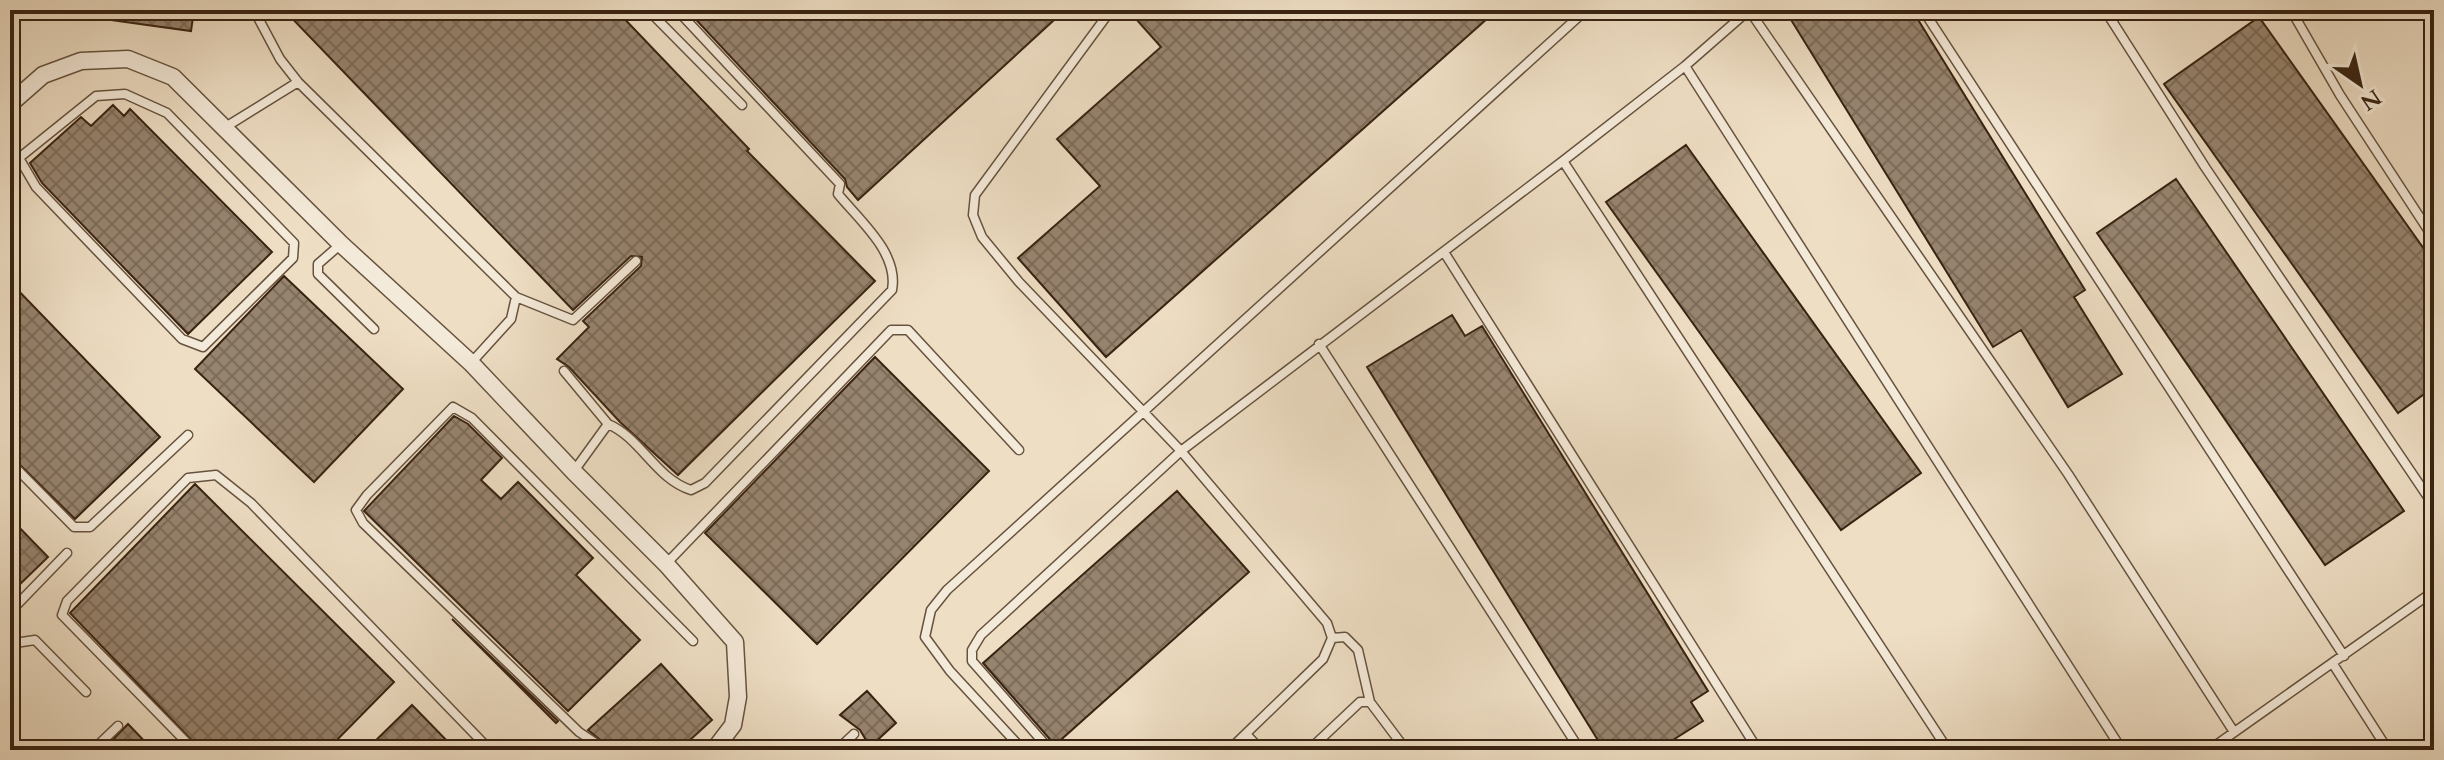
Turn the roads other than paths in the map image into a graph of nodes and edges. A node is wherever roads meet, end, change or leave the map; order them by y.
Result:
1 (254, 10) edge
2 (648, 10) edge
3 (677, 10) edge
4 (1111, 10) edge
5 (1586, 10) edge
6 (1749, 10) edge
7 (1923, 10) edge
8 (2105, 10) edge
9 (2291, 10) edge
10 (2429, 10) edge
11 (2434, 16) edge
12 (1685, 66) junction
13 (298, 82) junction
14 (10, 104) edge
15 (742, 105) dead end
16 (224, 128) junction
17 (10, 152) edge
18 (19, 158) junction
19 (1563, 161) junction
20 (2434, 239) edge
21 (341, 244) junction
22 (1444, 252) junction
23 (636, 261) dead end
24 (516, 297) junction
25 (374, 329) dead end
26 (1319, 344) junction
27 (471, 363) junction
28 (564, 371) dead end
29 (1143, 414) junction
30 (608, 424) junction
31 (188, 435) dead end
32 (1019, 450) dead end
33 (1181, 451) junction
34 (10, 462) edge
35 (574, 472) junction
36 (2434, 506) edge
37 (67, 553) dead end
38 (666, 564) junction
39 (2434, 591) edge
40 (10, 612) edge
41 (1332, 638) junction
42 (693, 641) dead end
43 (10, 648) edge
44 (2344, 656) junction
45 (2333, 664) junction
46 (86, 692) dead end
47 (1370, 702) junction
48 (118, 726) dead end
49 (2234, 732) junction
50 (854, 734) dead end
51 (1246, 734) junction
52 (93, 750) edge
53 (194, 750) edge
54 (490, 750) edge
55 (606, 750) edge
56 (714, 750) edge
57 (837, 750) edge
58 (1023, 750) edge
59 (1050, 750) edge
60 (1229, 750) edge
61 (1261, 750) edge
62 (1309, 750) edge
63 (1406, 750) edge
64 (1580, 750) edge
65 (1758, 750) edge
66 (1948, 750) edge
67 (2122, 750) edge
68 (2209, 750) edge
69 (2388, 750) edge

1 - 13 lane
2 - 15 lane
3 - 30 lane
4 - 29 lane
5 - 29 lane
6 - 12 lane
6 - 49 lane
7 - 44 lane
8 - 36 lane
9 - 20 lane
10 - 11 lane
12 - 19 lane
12 - 67 lane
13 - 16 lane
13 - 24 lane
14 - 16 street
16 - 21 street
17 - 18 lane
18 - 18 lane
19 - 22 lane
19 - 66 lane
21 - 25 lane
21 - 27 street
22 - 26 lane
22 - 65 lane
23 - 24 lane
24 - 27 lane
26 - 33 lane
26 - 64 lane
27 - 35 street
28 - 30 lane
29 - 33 lane
29 - 58 lane
30 - 35 lane
31 - 34 lane
32 - 38 lane
33 - 41 lane
33 - 59 lane
35 - 38 street
37 - 40 lane
38 - 56 street
39 - 44 lane
41 - 47 lane
41 - 51 lane
42 - 55 lane
43 - 46 lane
44 - 45 lane
45 - 49 lane
45 - 69 lane
47 - 62 lane
47 - 63 lane
48 - 52 lane
49 - 68 lane
50 - 57 lane
51 - 60 lane
51 - 61 lane
53 - 54 lane

